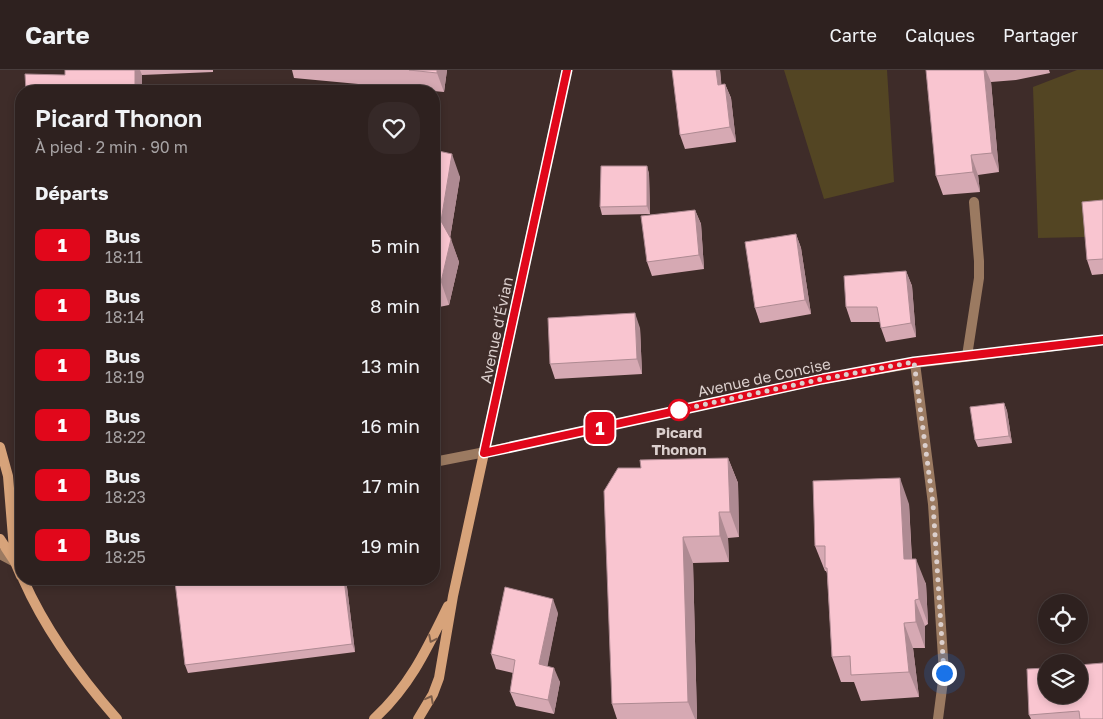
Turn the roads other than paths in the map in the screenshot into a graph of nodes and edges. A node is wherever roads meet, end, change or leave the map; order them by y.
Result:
1 (567, 70) edge
2 (974, 202) dead end
3 (1103, 340) edge
4 (967, 356) junction
5 (914, 362) junction
6 (0, 447) edge
7 (484, 453) junction
8 (440, 461) edge
9 (0, 539) edge
10 (0, 554) edge
11 (15, 562) junction
12 (26, 585) edge
13 (453, 596) junction
14 (117, 719) edge
15 (374, 719) edge
16 (418, 719) edge
17 (938, 719) edge

1 - 7 street, Avenue d'Évian
2 - 4 street
3 - 4 street, Avenue de Concise
4 - 5 street, Avenue de Concise
5 - 7 street, Avenue de Concise
5 - 17 street
6 - 11 street
7 - 8 street, Avenue de Concise
7 - 13 street, Avenue d'Évian
9 - 11 street
10 - 11 street
12 - 14 street
13 -> 15 street, Avenue d'Évian
16 -> 13 street, Avenue d'Évian

